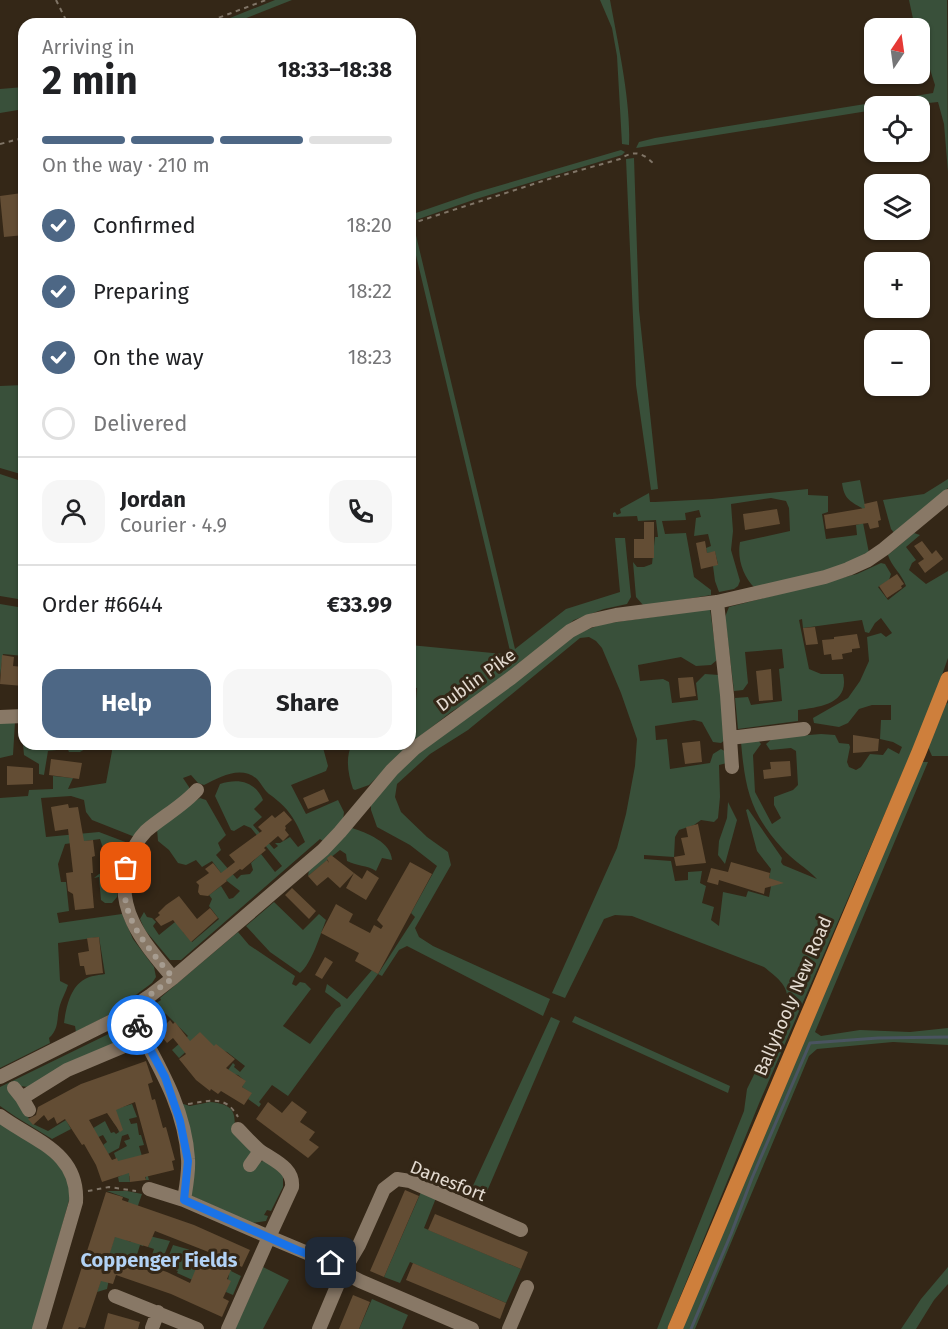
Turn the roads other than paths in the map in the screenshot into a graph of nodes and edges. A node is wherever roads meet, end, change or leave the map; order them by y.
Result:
1 (948, 496) edge
2 (717, 602) junction
3 (948, 679) edge
4 (18, 716) edge
5 (0, 717) edge
6 (804, 729) dead end
7 (730, 738) junction
8 (416, 746) edge
9 (412, 750) edge
10 (732, 767) dead end
11 (197, 790) dead end
12 (173, 978) junction
13 (129, 1010) junction
14 (143, 1038) junction
15 (0, 1077) edge
16 (22, 1099) dead end
17 (0, 1116) edge
18 (238, 1129) road end
19 (260, 1151) junction
20 (250, 1165) dead end
21 (149, 1189) road end
22 (184, 1200) junction
23 (521, 1230) dead end
24 (269, 1237) junction
25 (343, 1272) junction
26 (527, 1287) dead end
27 (114, 1296) dead end
28 (158, 1312) junction
29 (446, 1323) edge
30 (152, 1328) edge
31 (39, 1329) edge
32 (198, 1329) edge
33 (228, 1329) edge
34 (319, 1329) edge
35 (472, 1329) edge
36 (509, 1329) edge
37 (675, 1329) edge

1 - 2 street, Dublin Pike
2 - 7 street
2 - 8 street, Dublin Pike
3 - 37 main road, Ballyhooly New Road
4 - 5 street
6 - 7 street
7 - 10 street
9 - 12 street, Dublin Pike
11 - 12 street
12 - 13 street, Dublin Pike
13 - 14 street
13 - 15 street, Dublin Pike
14 - 16 street
14 - 22 street
17 - 31 street
18 - 19 street
19 - 20 street
19 - 24 street
21 - 22 street
22 - 24 street
23 - 25 street, Danesfort
24 - 25 street
24 - 33 street
25 - 29 street
25 - 34 street, Danesfort
26 - 36 street
27 - 28 street
28 - 30 street
28 - 32 street
29 - 35 street

